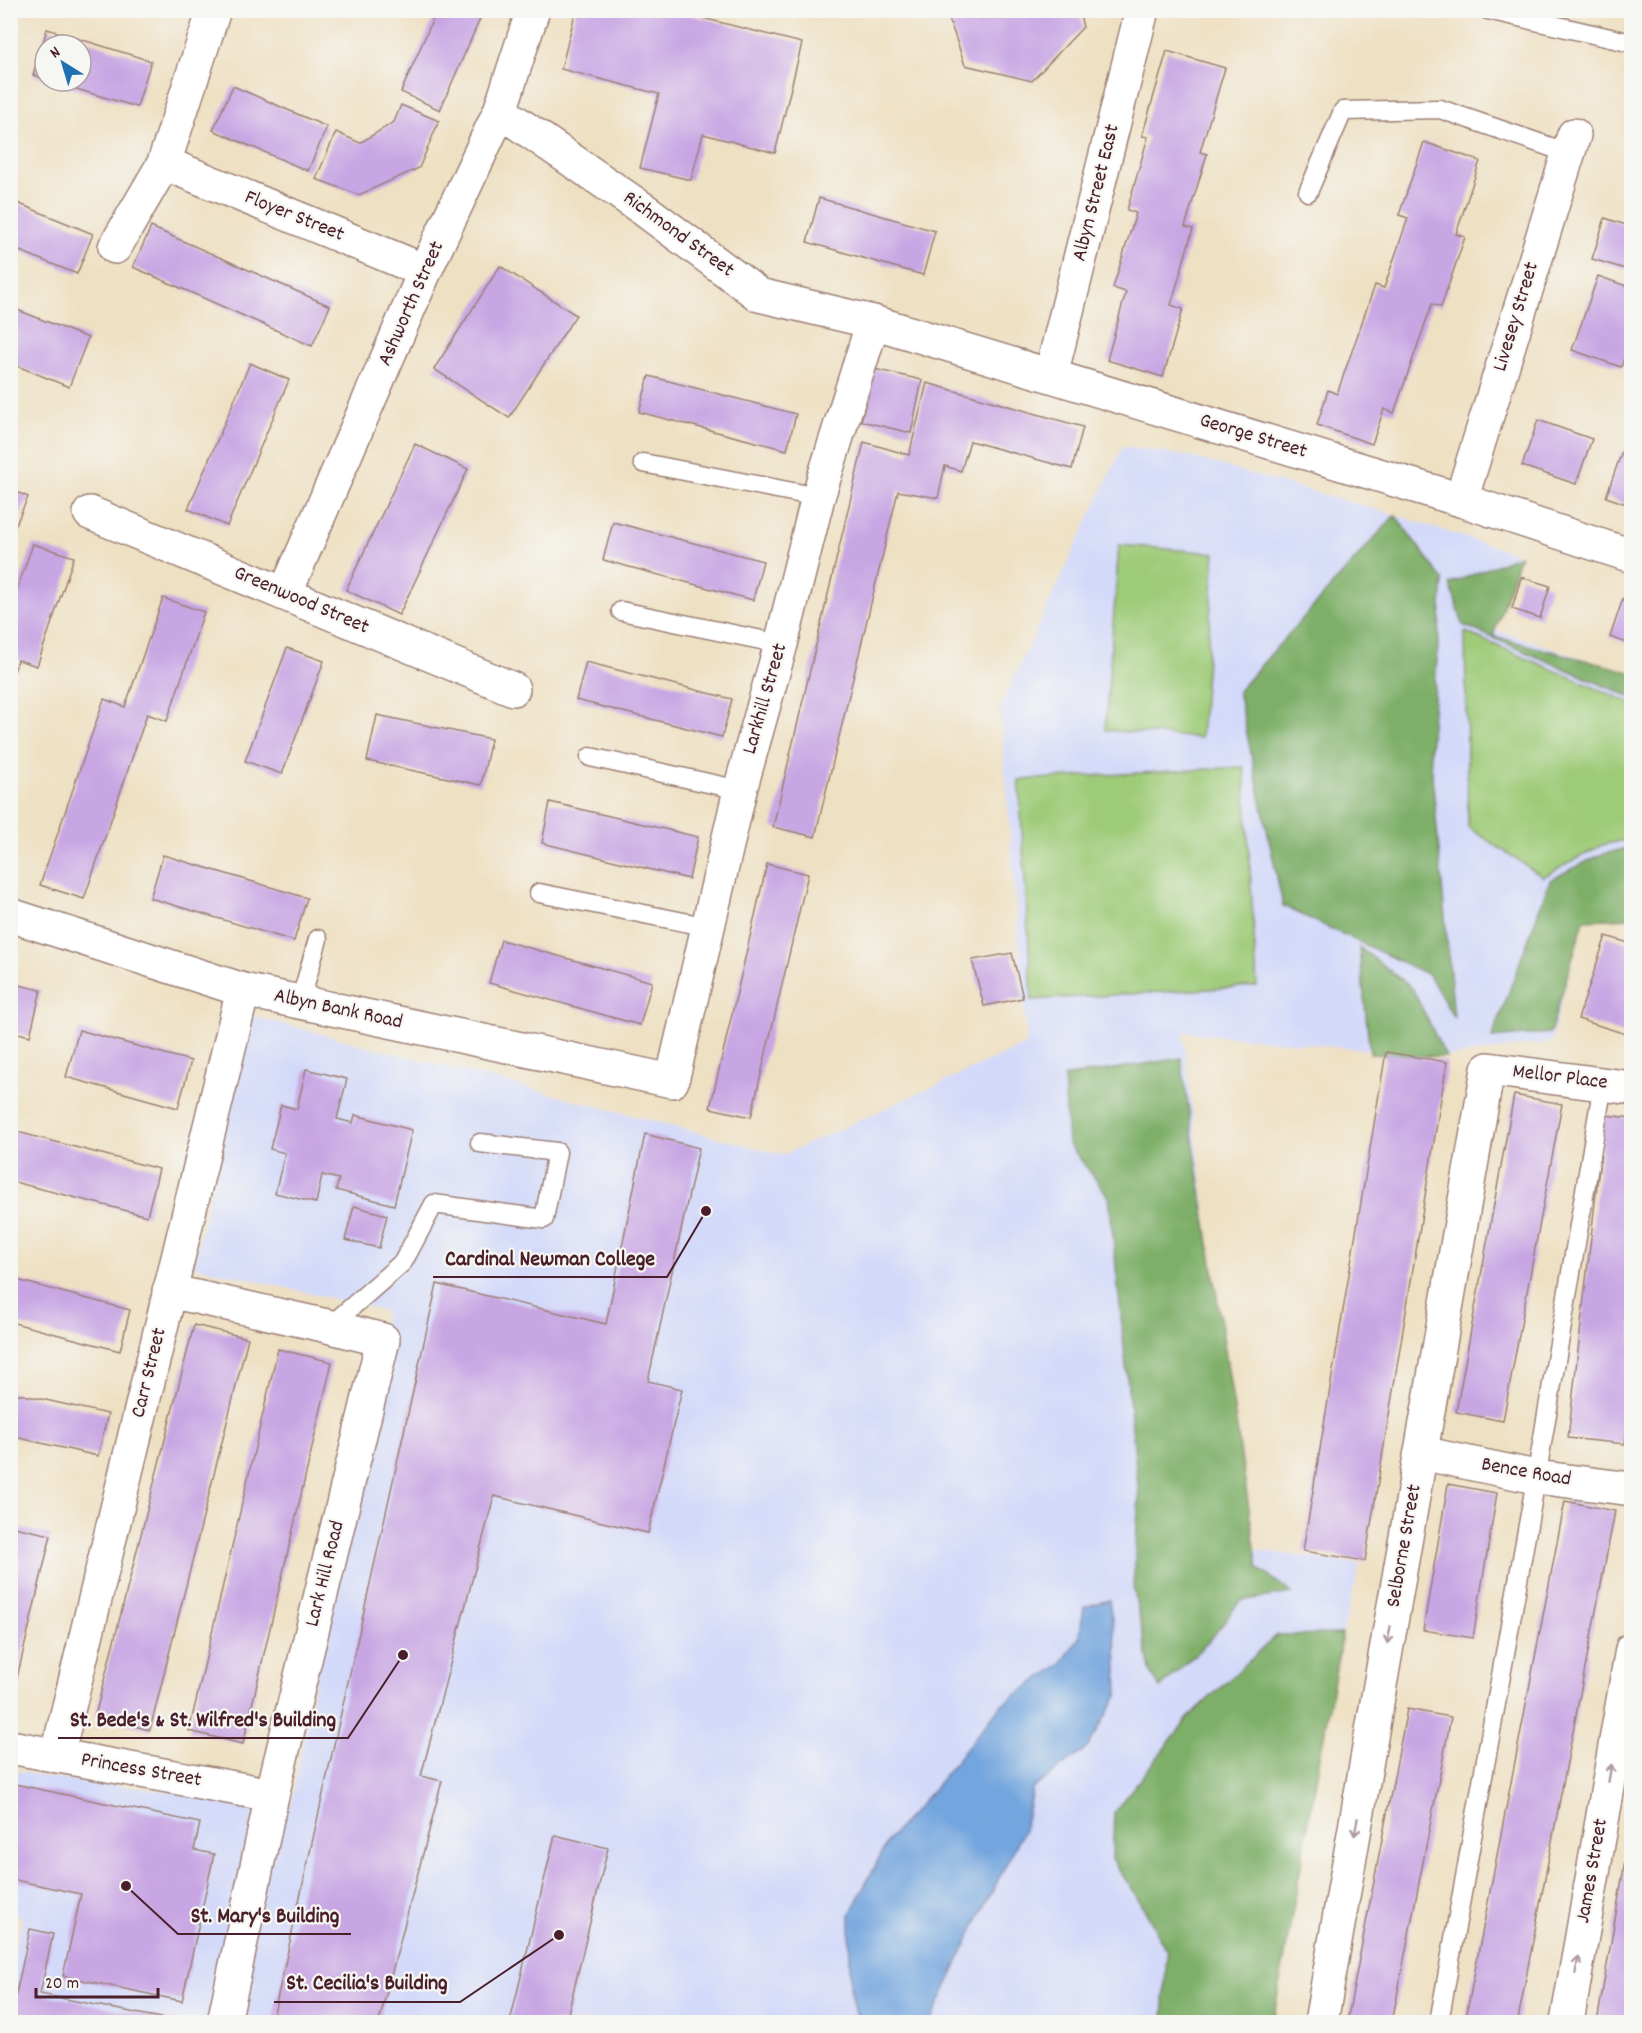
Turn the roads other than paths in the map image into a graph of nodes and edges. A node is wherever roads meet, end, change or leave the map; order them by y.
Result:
1 (214, 10) edge
2 (533, 10) edge
3 (1142, 10) edge
4 (1488, 10) edge
5 (1632, 43) edge
6 (500, 111) junction
7 (1571, 144) joint
8 (164, 163) junction
9 (1308, 192) dead end
10 (115, 247) dead end
11 (425, 271) junction
12 (873, 322) junction
13 (1051, 375) junction
14 (643, 463) dead end
15 (818, 497) junction
16 (1461, 500) junction
17 (90, 513) dead end
18 (1632, 556) edge
19 (285, 594) junction
20 (621, 611) dead end
21 (781, 644) junction
22 (513, 689) dead end
23 (590, 757) dead end
24 (740, 790) junction
25 (538, 893) dead end
26 (10, 915) edge
27 (709, 927) junction
28 (318, 939) dead end
29 (243, 990) junction
30 (300, 1002) junction
31 (1488, 1069) joint
32 (672, 1081) joint
33 (1617, 1086) edge
34 (480, 1143) dead end
35 (170, 1291) junction
36 (330, 1326) junction
37 (1421, 1453) junction
38 (1536, 1477) junction
39 (1632, 1489) edge
40 (1632, 1649) edge
41 (10, 1747) edge
42 (57, 1756) junction
43 (272, 1796) junction
44 (224, 2022) edge
45 (1321, 2022) edge
46 (1439, 2022) edge
47 (1567, 2022) edge

1 - 8 street
2 - 6 street, Ashworth Street
3 - 13 street, Albyn Street East
4 - 5 lane
6 - 11 street, Ashworth Street
6 - 12 street, Richmond Street
7 - 9 lane
7 - 16 street, Livesey Street
8 - 10 street
8 - 11 street, Floyer Street
11 - 19 street, Ashworth Street
12 - 13 street, George Street
12 - 15 street, Larkhill Street
13 - 16 street, George Street
14 - 15 lane
15 - 21 street, Larkhill Street
16 - 18 street, George Street
17 - 19 street, Greenwood Street
19 - 22 street, Greenwood Street
20 - 21 lane
21 - 24 street, Larkhill Street
23 - 24 lane
24 - 27 street, Larkhill Street
25 - 27 lane
26 - 29 street, Albyn Bank Road
27 - 32 street, Larkhill Street
28 - 30 lane
29 - 30 street, Albyn Bank Road
29 - 35 street, Carr Street
30 - 32 street, Albyn Bank Road
31 - 33 street, Mellor Place
31 - 37 street, Selborne Street
33 - 38 lane
34 - 36 lane
35 - 36 street, Lark Hill Road
35 - 42 street, Carr Street
36 - 43 street, Lark Hill Road
37 - 38 street, Bence Road
37 -> 45 street, Selborne Street
38 - 39 street, Bence Road
38 - 46 lane
47 -> 40 street, James Street
41 - 42 street, Princess Street
42 - 43 street, Princess Street
43 - 44 street, Lark Hill Road

